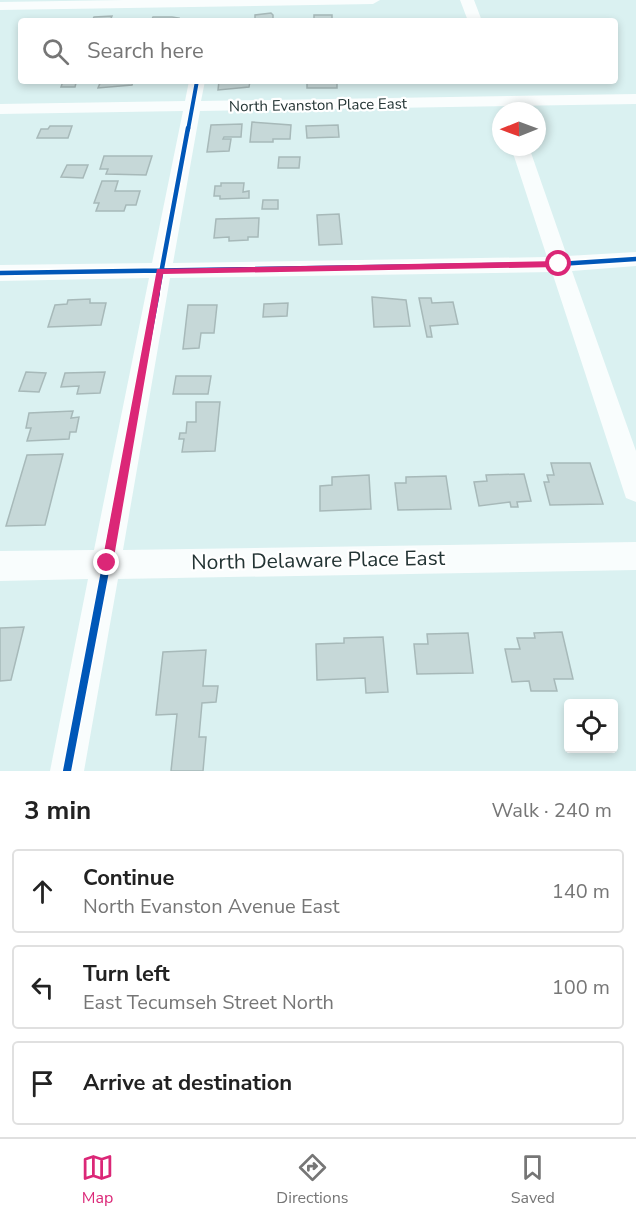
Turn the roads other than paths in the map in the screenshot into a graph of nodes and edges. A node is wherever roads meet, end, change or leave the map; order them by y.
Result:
1 (373, 0) edge
2 (467, 0) edge
3 (211, 1) edge
4 (0, 6) edge
5 (208, 18) edge
6 (474, 18) edge
7 (196, 84) edge
8 (498, 84) edge
9 (636, 99) edge
10 (505, 102) edge
11 (546, 104) edge
12 (492, 106) edge
13 (192, 107) junction
14 (0, 109) edge
15 (523, 156) edge
16 (636, 259) edge
17 (559, 264) junction
18 (160, 271) junction
19 (0, 273) edge
20 (636, 489) edge
21 (636, 555) edge
22 (107, 563) junction
23 (0, 566) edge
24 (67, 771) edge

1 - 3 street
2 - 6 street
3 - 4 street
3 - 5 street
7 - 13 street
8 - 10 street
9 - 11 street, North Evanston Place East
12 - 13 street, North Evanston Place East
13 - 14 street, North Evanston Place East
13 - 18 street
15 - 17 street
16 - 17 street
17 - 18 street
17 - 20 street
18 - 19 street
18 - 22 street
21 - 22 street, North Delaware Place East
22 - 23 street, North Delaware Place East
22 - 24 street

